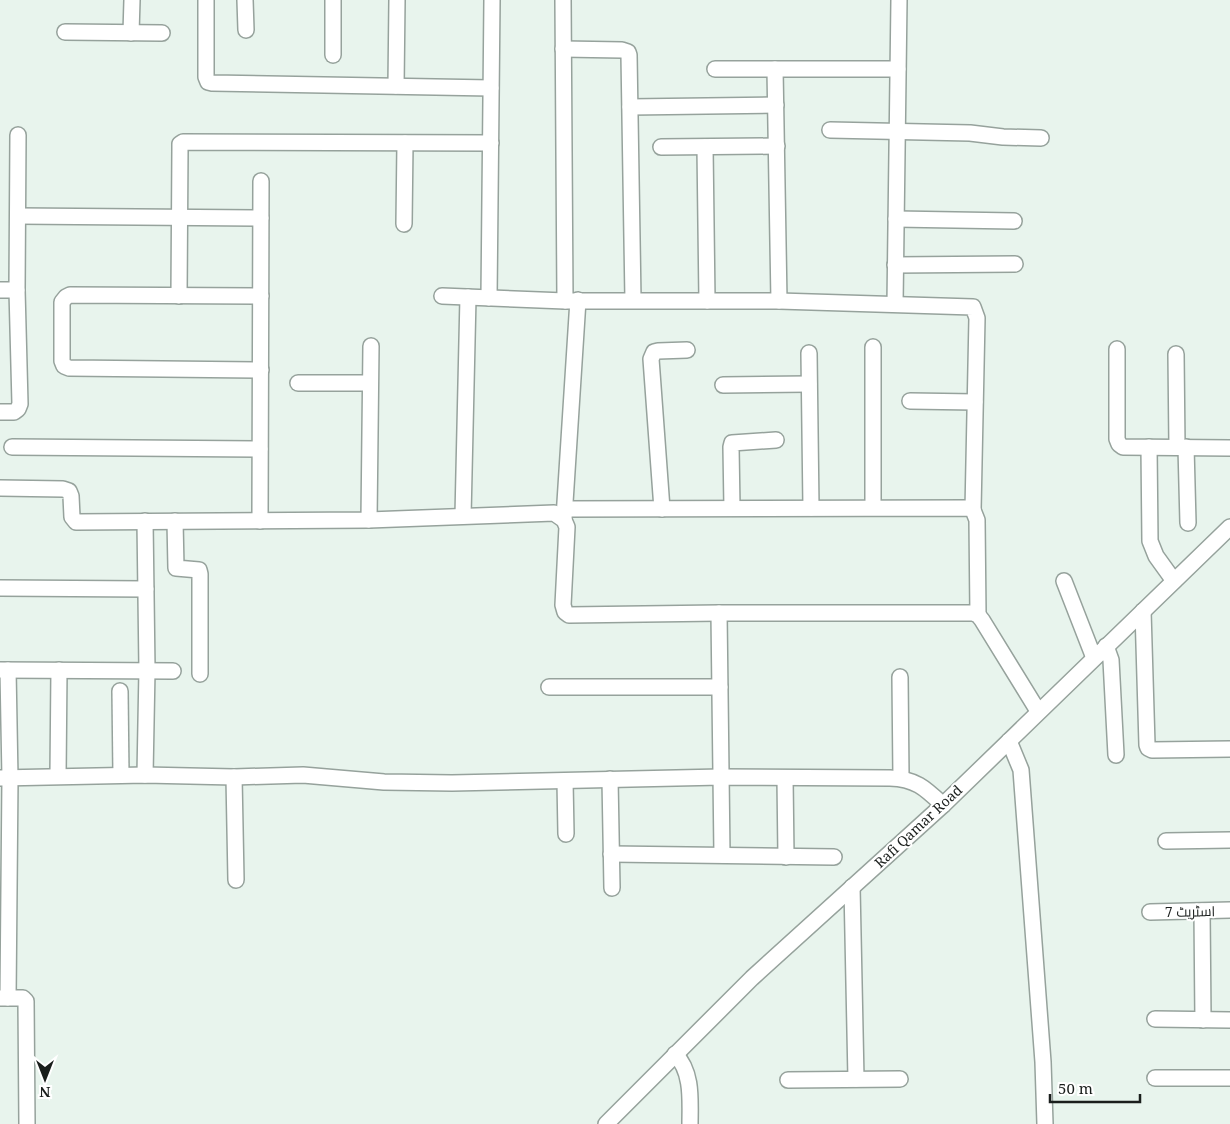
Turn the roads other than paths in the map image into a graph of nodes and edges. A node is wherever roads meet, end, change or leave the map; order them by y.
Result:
1 (132, 0) edge
2 (206, 0) edge
3 (246, 0) edge
4 (333, 0) edge
5 (397, 0) edge
6 (492, 0) edge
7 (563, 0) edge
8 (899, 0) edge
9 (246, 30) dead end
10 (65, 32) dead end
11 (131, 33) junction
12 (162, 33) dead end
13 (564, 49) junction
14 (333, 55) dead end
15 (715, 69) dead end
16 (776, 69) junction
17 (898, 69) junction
18 (396, 86) junction
19 (491, 88) junction
20 (776, 105) junction
21 (630, 107) junction
22 (830, 130) dead end
23 (896, 130) junction
24 (18, 135) dead end
25 (1041, 138) dead end
26 (405, 143) junction
27 (490, 144) junction
28 (776, 146) junction
29 (661, 147) dead end
30 (705, 147) junction
31 (261, 181) dead end
32 (18, 216) junction
33 (179, 218) junction
34 (261, 218) junction
35 (896, 219) junction
36 (1014, 221) dead end
37 (404, 224) dead end
38 (1015, 264) dead end
39 (895, 265) junction
40 (0, 290) edge
41 (17, 290) junction
42 (179, 296) junction
43 (260, 296) junction
44 (442, 296) dead end
45 (468, 298) junction
46 (489, 298) junction
47 (572, 300) junction
48 (633, 300) junction
49 (707, 301) junction
50 (779, 301) junction
51 (895, 304) junction
52 (371, 346) dead end
53 (873, 347) dead end
54 (1117, 349) dead end
55 (687, 350) dead end
56 (809, 353) dead end
57 (1176, 354) dead end
58 (261, 370) junction
59 (298, 383) dead end
60 (370, 383) junction
61 (809, 384) junction
62 (723, 385) dead end
63 (910, 401) dead end
64 (975, 402) junction
65 (0, 412) edge
66 (776, 440) dead end
67 (12, 447) dead end
68 (1149, 447) junction
69 (1181, 447) junction
70 (1230, 448) edge
71 (260, 449) junction
72 (0, 488) edge
73 (872, 507) junction
74 (732, 508) junction
75 (811, 508) junction
76 (662, 509) junction
77 (973, 510) junction
78 (565, 515) junction
79 (463, 516) junction
80 (369, 520) junction
81 (145, 521) junction
82 (175, 521) junction
83 (260, 521) junction
84 (1188, 523) dead end
85 (1230, 527) edge
86 (1064, 581) dead end
87 (1174, 581) junction
88 (0, 588) edge
89 (146, 589) junction
90 (1143, 611) junction
91 (719, 613) junction
92 (978, 615) junction
93 (1106, 646) junction
94 (1094, 658) junction
95 (4, 670) edge
96 (59, 670) junction
97 (147, 670) junction
98 (173, 671) dead end
99 (200, 674) dead end
100 (900, 677) dead end
101 (549, 687) dead end
102 (720, 687) junction
103 (120, 690) dead end
104 (1038, 711) junction
105 (1009, 741) junction
106 (1230, 749) edge
107 (1116, 755) dead end
108 (121, 775) junction
109 (145, 775) junction
110 (58, 776) junction
111 (234, 777) junction
112 (721, 777) junction
113 (5, 778) edge
114 (785, 778) junction
115 (901, 778) junction
116 (610, 779) junction
117 (565, 781) junction
118 (942, 805) junction
119 (566, 834) dead end
120 (1230, 840) edge
121 (1166, 841) dead end
122 (611, 854) junction
123 (722, 855) junction
124 (786, 856) junction
125 (834, 857) dead end
126 (236, 880) dead end
127 (852, 887) junction
128 (612, 888) dead end
129 (1230, 910) edge
130 (1202, 911) junction
131 (1150, 912) dead end
132 (4, 998) edge
133 (1155, 1019) dead end
134 (1203, 1020) junction
135 (1230, 1020) edge
136 (675, 1054) junction
137 (1155, 1078) dead end
138 (1230, 1078) edge
139 (856, 1079) junction
140 (900, 1079) dead end
141 (788, 1080) dead end
142 (27, 1124) edge
143 (606, 1124) edge
144 (690, 1124) edge
145 (1045, 1124) edge

1 - 11 street
2 - 18 street
3 - 9 street
4 - 14 street
5 - 18 street
6 - 19 street
7 - 13 street
8 - 17 street
10 - 11 street
11 - 12 street
13 - 21 street
13 - 47 street
15 - 16 street
16 - 17 street
16 - 20 street
17 - 23 street
18 - 19 street
19 - 27 street
20 - 21 street
20 - 28 street
21 - 48 street
22 - 23 street
23 - 25 street
23 - 35 street
24 - 32 street
26 - 27 street
26 - 33 street
26 - 37 street
27 - 46 street
28 - 30 street
28 - 50 street
29 - 30 street
30 - 49 street
31 - 34 street
32 - 33 street
32 - 41 street
33 - 34 street
33 - 42 street
34 - 43 street
35 - 36 street
35 - 39 street
38 - 39 street
39 - 51 street
40 - 41 street
41 - 65 street
42 - 43 street
42 - 58 street
43 - 58 street
44 - 45 street
45 - 46 street
45 - 79 street
46 - 47 street
47 - 48 street
47 - 78 street
48 - 49 street
49 - 50 street
50 - 51 street
51 - 64 street
52 - 60 street
53 - 73 street
54 - 68 street
55 - 76 street
56 - 61 street
57 - 69 street
58 - 71 street
59 - 60 street
60 - 80 street
61 - 62 street
61 - 75 street
63 - 64 street
64 - 77 street
66 - 74 street
67 - 71 street
68 - 69 street
68 - 87 street
69 - 70 street
69 - 84 street
71 - 83 street
72 - 81 street
73 - 75 street
73 - 77 street
74 - 75 street
74 - 76 street
76 - 78 street
77 - 92 street
78 - 79 street
78 - 91 street
79 - 80 street
80 - 83 street
81 - 82 street
81 - 89 street
82 - 83 street
82 - 99 street
85 - 87 street, Rafi Qamar Road
86 - 94 street
87 - 90 street, Rafi Qamar Road
88 - 89 street
89 - 97 street
90 - 93 street, Rafi Qamar Road
90 - 106 street
91 - 92 street
91 - 102 street
92 - 104 street
93 - 94 street, Rafi Qamar Road
93 - 107 street
94 - 104 street, Rafi Qamar Road
95 - 96 street
95 - 113 street
96 - 97 street
96 - 110 street
97 - 98 street
97 - 109 street
100 - 115 street
101 - 102 street
102 - 112 street
103 - 108 street
104 - 105 street, Rafi Qamar Road
105 - 118 street, Rafi Qamar Road
105 - 145 street
108 - 109 street
108 - 110 street
109 - 111 street
110 - 113 street
111 - 117 street
111 - 126 street
112 - 114 street
112 - 116 street
112 - 123 street
113 - 132 street
114 - 115 street
114 - 124 street
115 - 118 street
116 - 117 street
116 - 122 street
117 - 119 street
118 - 127 street, Rafi Qamar Road
120 - 121 street
122 - 123 street
122 - 128 street
123 - 124 street
124 - 125 street
127 - 136 street, Rafi Qamar Road
127 - 139 street
129 - 130 street, اسٹریٹ 7
130 - 131 street, اسٹریٹ 7
130 - 134 street
132 - 142 street
133 - 134 street
134 - 135 street
136 - 143 street, Rafi Qamar Road
136 - 144 street
137 - 138 street
139 - 140 street
139 - 141 street

